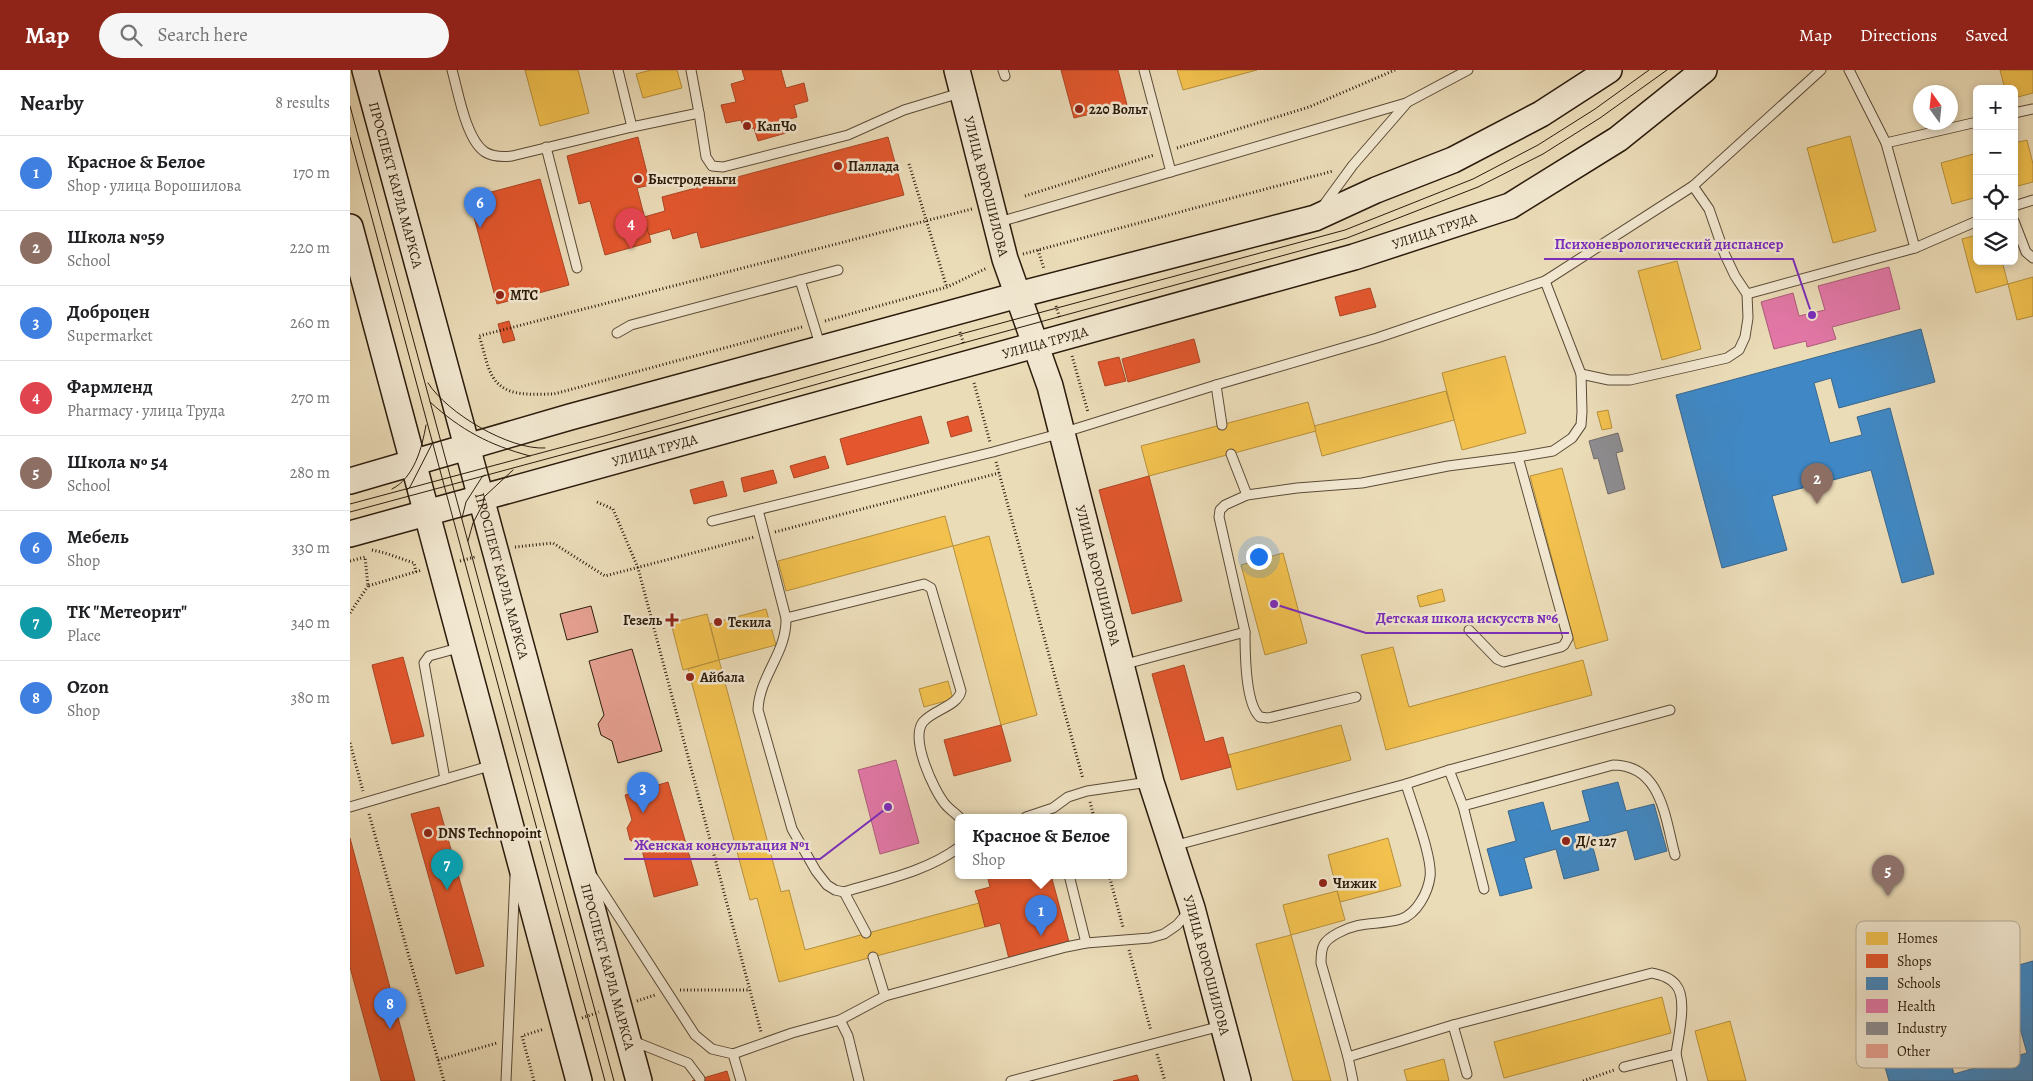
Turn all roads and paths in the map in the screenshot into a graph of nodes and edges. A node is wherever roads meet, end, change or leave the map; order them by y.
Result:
1 (365, 70) edge
2 (452, 70) edge
3 (618, 70) edge
4 (691, 70) edge
5 (1144, 70) edge
6 (1395, 70) edge
7 (1468, 70) edge
8 (1609, 70) edge
9 (1704, 70) edge
10 (1821, 70) edge
11 (1849, 70) edge
12 (960, 81) edge
13 (1406, 104) junction
14 (2033, 109) edge
15 (2018, 112) edge
16 (699, 113) junction
17 (1973, 123) edge
18 (632, 127) junction
19 (1886, 143) junction
20 (546, 147) junction
21 (1165, 152) junction
22 (909, 164) dead end
23 (1353, 165) junction
24 (1171, 172) junction
25 (1693, 186) junction
26 (1025, 196) dead end
27 (2033, 200) edge
28 (2018, 205) edge
29 (972, 209) dead end
30 (1315, 218) junction
31 (927, 222) junction
32 (996, 223) junction
33 (1973, 223) edge
34 (350, 227) edge
35 (2018, 231) edge
36 (1915, 248) junction
37 (2033, 258) edge
38 (1005, 259) junction
39 (578, 268) dead end
40 (838, 270) dead end
41 (800, 280) junction
42 (1545, 281) junction
43 (947, 287) junction
44 (1747, 294) junction
45 (1018, 295) junction
46 (955, 312) junction
47 (814, 324) junction
48 (617, 333) dead end
49 (1036, 345) junction
50 (821, 348) junction
51 (1072, 356) dead end
52 (969, 364) junction
53 (1581, 374) junction
54 (1216, 385) junction
55 (1091, 423) junction
56 (1222, 425) dead end
57 (1062, 433) junction
58 (466, 446) junction
59 (993, 452) junction
60 (1231, 454) dead end
61 (1518, 457) junction
62 (413, 462) junction
63 (999, 473) junction
64 (350, 481) edge
65 (1247, 495) junction
66 (481, 498) junction
67 (597, 502) dead end
68 (758, 510) junction
69 (426, 513) junction
70 (712, 521) dead end
71 (765, 534) junction
72 (357, 542) edge
73 (496, 552) junction
74 (350, 561) edge
75 (638, 568) junction
76 (428, 569) junction
77 (368, 586) junction
78 (350, 613) edge
79 (786, 618) junction
80 (1469, 630) dead end
81 (1245, 632) junction
82 (462, 647) junction
83 (1122, 665) junction
84 (1356, 697) dead end
85 (1670, 710) dead end
86 (350, 743) edge
87 (493, 765) junction
88 (1450, 770) junction
89 (445, 779) junction
90 (1152, 782) junction
91 (1406, 784) junction
92 (1086, 791) junction
93 (366, 802) junction
94 (1462, 806) junction
95 (350, 807) edge
96 (1054, 813) edge
97 (957, 814) edge
98 (1093, 814) edge
99 (1173, 846) junction
100 (955, 850) edge
101 (516, 851) junction
102 (577, 852) junction
103 (1675, 855) dead end
104 (1070, 879) edge
105 (1110, 879) edge
106 (1484, 889) dead end
107 (844, 892) junction
108 (1192, 908) junction
109 (866, 933) dead end
110 (1127, 940) junction
111 (1086, 943) junction
112 (873, 957) dead end
113 (750, 990) junction
114 (668, 992) junction
115 (885, 996) junction
116 (636, 1001) dead end
117 (604, 1011) dead end
118 (579, 1019) dead end
119 (840, 1020) junction
120 (1453, 1025) junction
121 (1224, 1026) junction
122 (546, 1028) dead end
123 (522, 1036) junction
124 (627, 1039) junction
125 (508, 1040) junction
126 (764, 1043) junction
127 (1154, 1044) junction
128 (733, 1054) junction
129 (1676, 1054) junction
130 (1348, 1057) junction
131 (438, 1060) junction
132 (1624, 1067) joint
133 (1467, 1074) dead end
134 (700, 1079) dead end
135 (444, 1081) edge
136 (506, 1081) edge
137 (534, 1081) edge
138 (579, 1081) edge
139 (639, 1081) edge
140 (741, 1081) edge
141 (859, 1081) edge
142 (1011, 1081) edge
143 (1164, 1081) edge
144 (1238, 1081) edge
145 (1353, 1081) edge
146 (1583, 1081) edge
147 (1682, 1081) edge

1 - 58 main road, ПРОСПЕКТ КАРЛА МАРКСА
2 - 20 lane
3 - 18 lane
4 - 16 lane
5 - 21 lane
6 - 21 path
7 - 13 lane
8 - 30 main road
9 - 49 main road, УЛИЦА ТРУДА
10 - 25 lane
11 - 19 lane
12 - 16 lane
12 - 32 main road, УЛИЦА ВОРОШИЛОВА
13 - 23 lane
13 - 24 lane
14 - 15 lane
16 - 18 lane
17 - 19 lane
18 - 20 lane
19 - 36 lane
20 - 39 lane
21 - 24 lane
21 - 26 path
22 - 31 path
23 - 30 lane
23 - 38 path
24 - 32 lane
25 - 42 lane
25 - 44 lane
27 - 28 lane
29 - 31 path
30 - 45 main road
31 - 43 path
31 - 47 path
32 - 38 main road, УЛИЦА ВОРОШИЛОВА
33 - 36 lane
34 - 62 main road
35 - 37 lane
36 - 44 lane
38 - 43 path
38 - 45 main road, УЛИЦА ВОРОШИЛОВА
40 - 41 lane
41 - 47 lane
41 - 48 lane
42 - 53 lane
42 - 54 lane
43 - 46 path
43 - 47 path
44 - 53 lane
45 - 46 main road
45 - 49 main road, УЛИЦА ВОРОШИЛОВА
46 - 50 main road
46 - 52 path
47 - 50 lane
49 - 52 main road, УЛИЦА ТРУДА
49 - 57 main road, УЛИЦА ВОРОШИЛОВА
50 - 58 main road
51 - 55 path
52 - 59 path
52 - 66 main road, УЛИЦА ТРУДА
53 - 61 lane
54 - 55 lane
54 - 56 lane
55 - 57 lane
57 - 59 lane
57 - 83 main road, УЛИЦА ВОРОШИЛОВА
58 - 62 main road
58 - 66 main road, ПРОСПЕКТ КАРЛА МАРКСА
59 - 63 path
59 - 68 lane
60 - 65 lane
61 - 65 lane
61 - 80 lane
62 - 64 main road
62 - 69 main road
63 - 71 path
63 - 92 path
65 - 81 lane
66 - 69 main road, УЛИЦА ТРУДА
66 - 73 main road, ПРОСПЕКТ КАРЛА МАРКСА
67 - 75 path
68 - 70 lane
68 - 71 lane
69 - 72 main road, УЛИЦА ТРУДА
69 - 76 main road
71 - 75 path
71 - 79 lane
72 - 76 path
73 - 75 path
73 - 76 path
73 - 102 main road, ПРОСПЕКТ КАРЛА МАРКСА
74 - 77 path
75 - 113 path
76 - 77 path
76 - 82 main road
77 - 78 path
79 - 97 lane
79 - 107 lane
81 - 83 lane
81 - 84 lane
82 - 87 main road
82 - 89 lane
83 - 90 main road, УЛИЦА ВОРОШИЛОВА
85 - 88 lane
86 - 93 path
87 - 89 lane
87 - 101 main road
88 - 91 lane
88 - 94 lane
89 - 93 lane
90 - 92 lane
90 - 99 main road, УЛИЦА ВОРОШИЛОВА
91 - 99 lane
91 - 130 lane
92 - 96 lane
92 - 98 path
93 - 95 lane
93 - 131 path
94 - 103 lane
94 - 106 lane
99 - 108 main road, УЛИЦА ВОРОШИЛОВА
100 - 107 lane
101 - 125 lane
101 - 138 main road
102 - 114 lane
102 - 124 main road, ПРОСПЕКТ КАРЛА МАРКСА
104 - 111 lane
105 - 110 path
107 - 109 lane
108 - 110 lane
108 - 121 main road, УЛИЦА ВОРОШИЛОВА
110 - 111 lane
110 - 127 path
111 - 115 lane
112 - 115 lane
113 - 114 path
113 - 126 path
114 - 116 path
114 - 128 lane
115 - 119 lane
117 - 118 path
119 - 126 lane
119 - 141 lane
120 - 129 lane
120 - 130 lane
120 - 133 lane
121 - 127 lane
121 - 144 main road, УЛИЦА ВОРОШИЛОВА
122 - 123 path
123 - 125 path
123 - 137 path
124 - 134 lane
124 - 139 main road, ПРОСПЕКТ КАРЛА МАРКСА
125 - 131 path
125 - 136 lane
126 - 128 lane
127 - 142 lane
127 - 143 path
128 - 140 lane
129 - 132 lane
129 - 147 lane
130 - 145 lane
131 - 135 path
132 - 146 path

